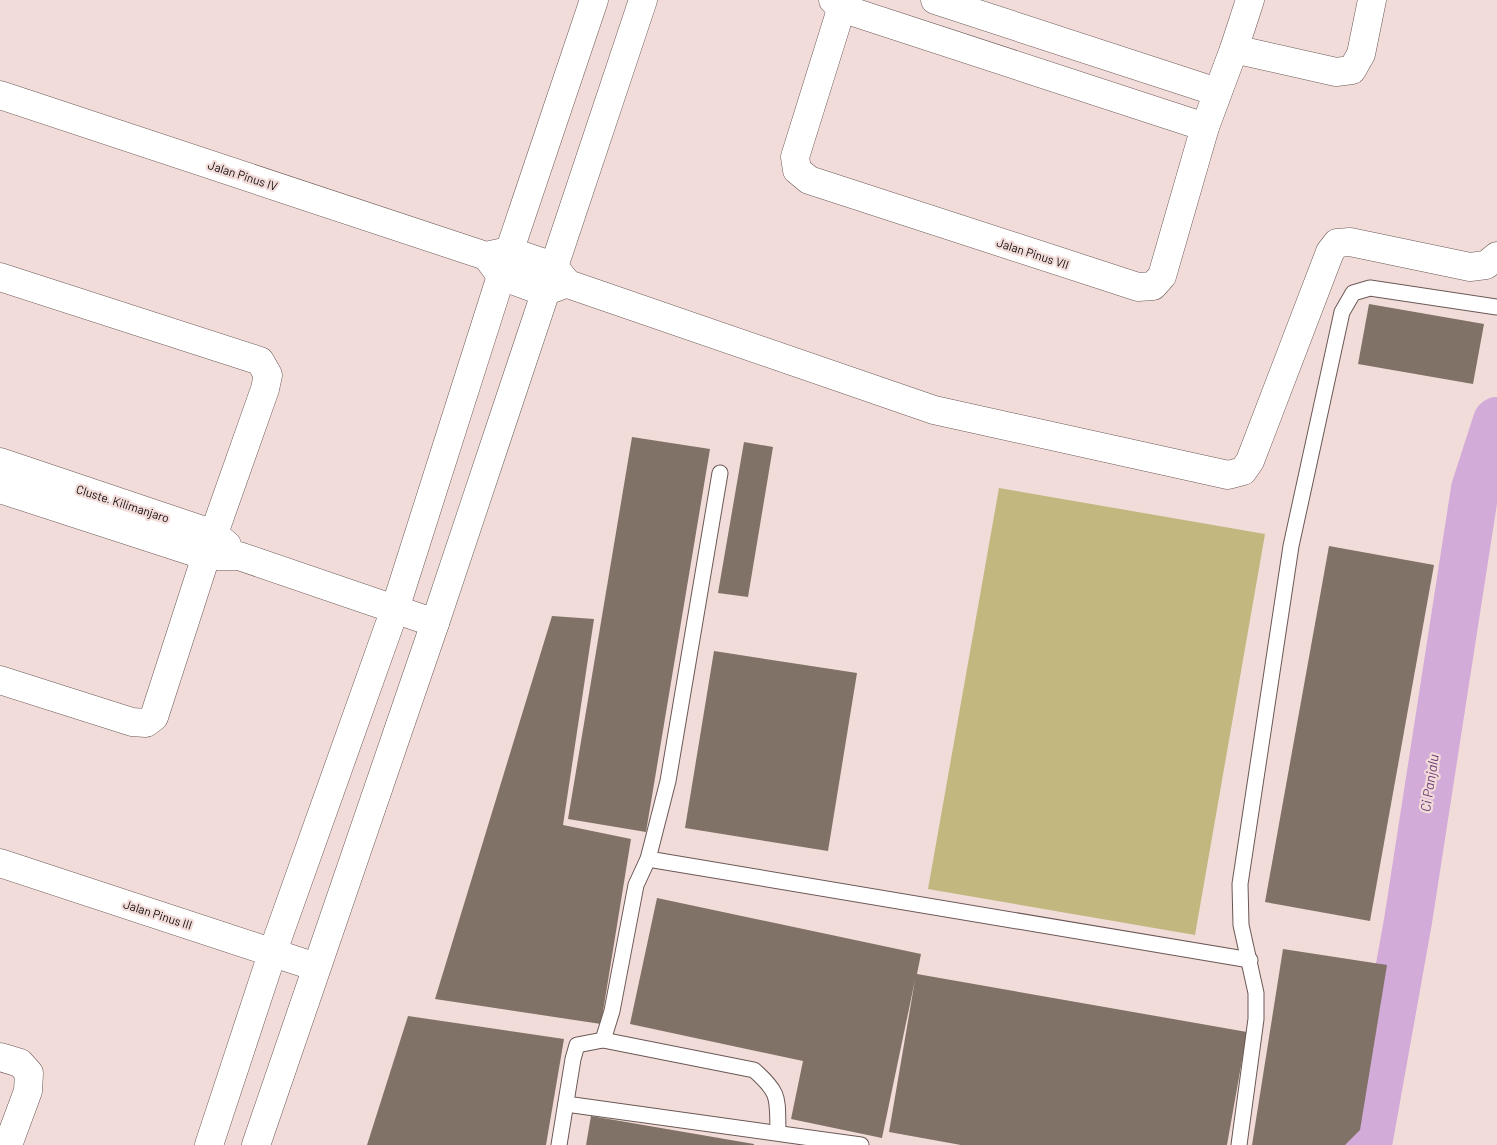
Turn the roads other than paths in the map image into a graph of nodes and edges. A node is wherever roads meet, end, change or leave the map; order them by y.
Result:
1 (594, 0) edge
2 (642, 0) edge
3 (935, 0) edge
4 (1250, 0) edge
5 (1372, 0) edge
6 (839, 3) edge
7 (1234, 49) junction
8 (1217, 92) junction
9 (0, 95) edge
10 (1205, 127) junction
11 (1497, 256) edge
12 (499, 261) junction
13 (0, 276) edge
14 (555, 281) junction
15 (1496, 307) edge
16 (0, 462) edge
17 (720, 473) dead end
18 (0, 489) edge
19 (210, 545) junction
20 (395, 609) junction
21 (435, 623) junction
22 (0, 680) edge
23 (648, 859) junction
24 (0, 863) edge
25 (273, 952) junction
26 (1250, 960) junction
27 (316, 967) junction
28 (603, 1040) junction
29 (0, 1057) edge
30 (566, 1104) junction
31 (778, 1132) junction
32 (8, 1145) edge
33 (208, 1145) edge
34 (256, 1145) edge
35 (559, 1145) edge
36 (861, 1145) edge
37 (1239, 1145) edge

1 - 12 street
2 - 14 street
3 - 8 street
4 - 7 street, Jalan Pinus VII
5 - 7 street
6 - 10 street
6 - 10 street, Jalan Pinus VII
7 - 8 street, Jalan Pinus VII
8 - 10 street, Jalan Pinus VII
9 - 12 street, Jalan Pinus IV
11 - 14 street, Jalan Pinus IV
12 - 14 street, Jalan Pinus IV
12 - 20 street
13 - 19 street
14 - 21 street
15 - 26 lane
16 - 19 street, Cluste. Kilimanjaro
17 - 23 lane
18 - 19 street, Cluste. Kilimanjaro
19 - 20 street, Cluste. Kilimanjaro
19 - 22 street
20 - 21 street, Cluste. Kilimanjaro
20 - 25 street
21 - 27 street
23 - 26 lane
23 - 28 lane
24 - 25 street, Jalan Pinus III
25 - 27 street, Jalan Pinus III
25 - 33 street
26 - 37 lane
27 - 34 street
28 - 30 lane
28 - 31 lane
29 - 32 street
30 - 31 lane
30 - 35 lane
31 - 36 lane

